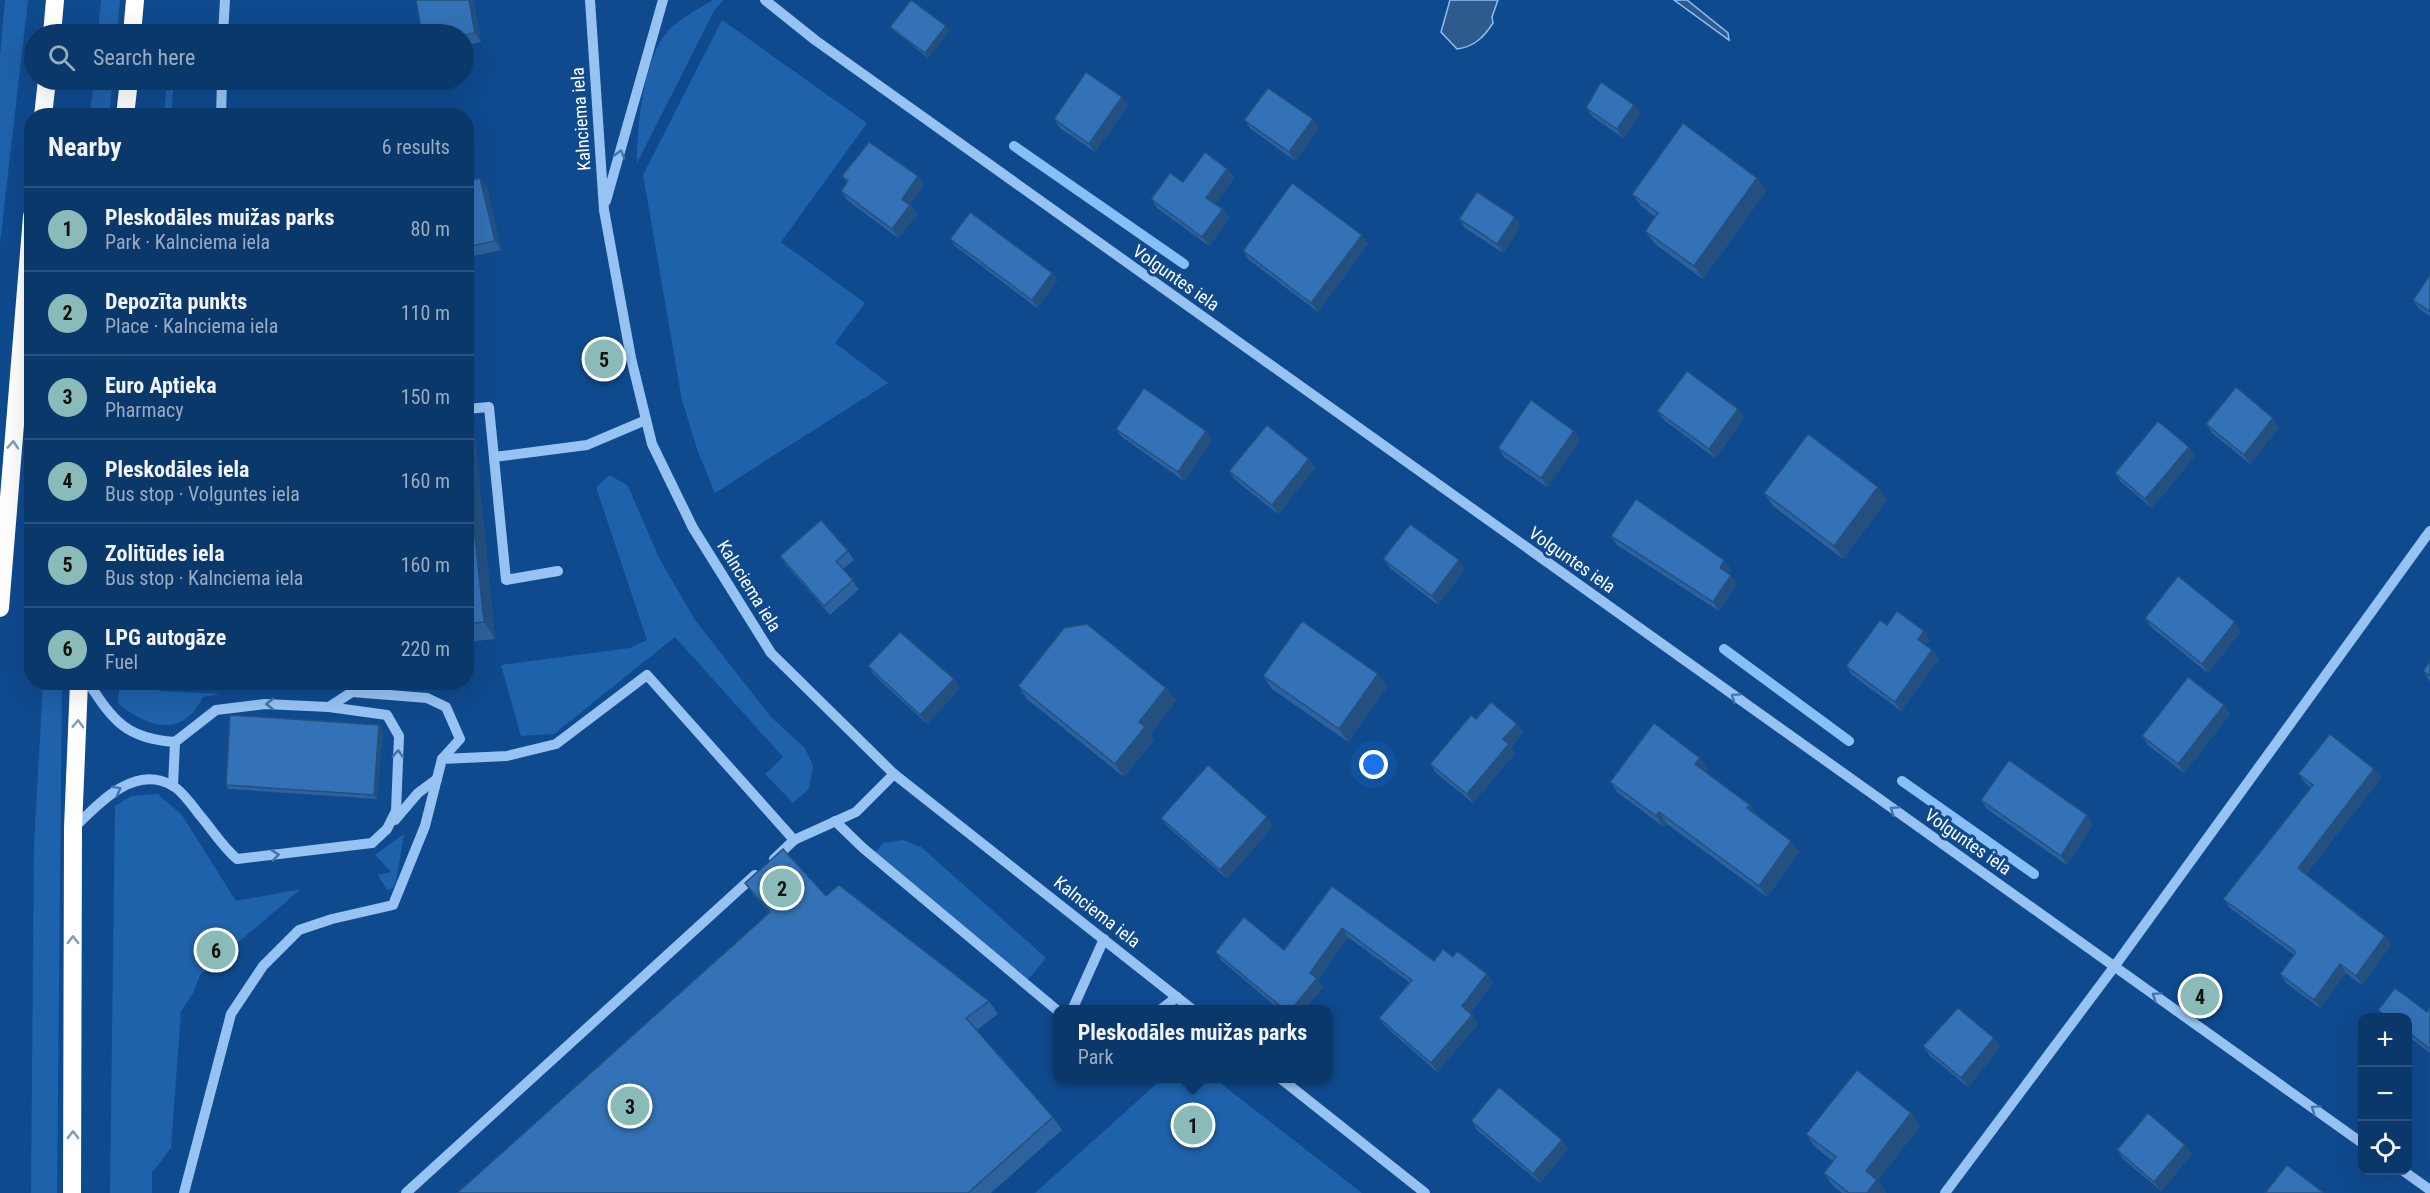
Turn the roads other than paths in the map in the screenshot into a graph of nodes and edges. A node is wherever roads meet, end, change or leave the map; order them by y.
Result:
1 (55, 0) edge
2 (135, 0) edge
3 (225, 0) edge
4 (590, 0) edge
5 (662, 0) edge
6 (765, 0) edge
7 (52, 24) edge
8 (133, 24) edge
9 (224, 24) edge
10 (45, 90) edge
11 (128, 90) edge
12 (222, 90) edge
13 (44, 108) edge
14 (127, 108) edge
15 (221, 108) edge
16 (604, 210) junction
17 (24, 314) edge
18 (474, 408) edge
19 (646, 420) junction
20 (494, 457) junction
21 (2430, 531) edge
22 (558, 572) dead end
23 (0, 608) edge
24 (80, 690) edge
25 (93, 690) edge
26 (329, 707) junction
27 (175, 741) junction
28 (442, 759) junction
29 (894, 774) junction
30 (437, 779) junction
31 (173, 786) junction
32 (835, 820) junction
33 (74, 828) junction
34 (387, 829) junction
35 (794, 840) junction
36 (1104, 939) junction
37 (2114, 967) junction
38 (1177, 997) junction
39 (1074, 1005) edge
40 (1167, 1005) edge
41 (1187, 1005) edge
42 (1053, 1007) edge
43 (1286, 1083) edge
44 (2358, 1140) edge
45 (2409, 1175) edge
46 (2430, 1190) edge
47 (72, 1193) edge
48 (184, 1193) edge
49 (406, 1193) edge
50 (1425, 1193) edge
51 (1945, 1193) edge

1 - 7 highway
2 - 8 highway
3 - 9 street
4 - 16 street, Kalnciema iela
16 -> 5 street
37 -> 6 street, Volguntes iela
10 - 13 highway
11 - 14 highway
12 - 15 street
16 - 19 street, Kalnciema iela
23 -> 17 highway
18 - 20 street
19 - 20 street
19 - 29 street, Kalnciema iela
20 - 22 street
21 - 37 street
33 -> 24 highway
25 - 27 street
26 -> 27 street
26 - 28 street
34 -> 26 street
27 - 31 street
28 - 30 street
28 - 35 street
29 - 32 street
29 - 36 street, Kalnciema iela
30 - 34 street
30 - 48 street
33 -> 31 street
31 -> 34 street
32 - 35 street
32 - 42 street
47 -> 33 highway
35 - 49 street
36 - 38 street, Kalnciema iela
36 - 39 street
44 -> 37 street, Volguntes iela
37 - 51 street
38 - 40 street
38 - 41 street, Kalnciema iela
43 - 50 street
45 - 46 street

